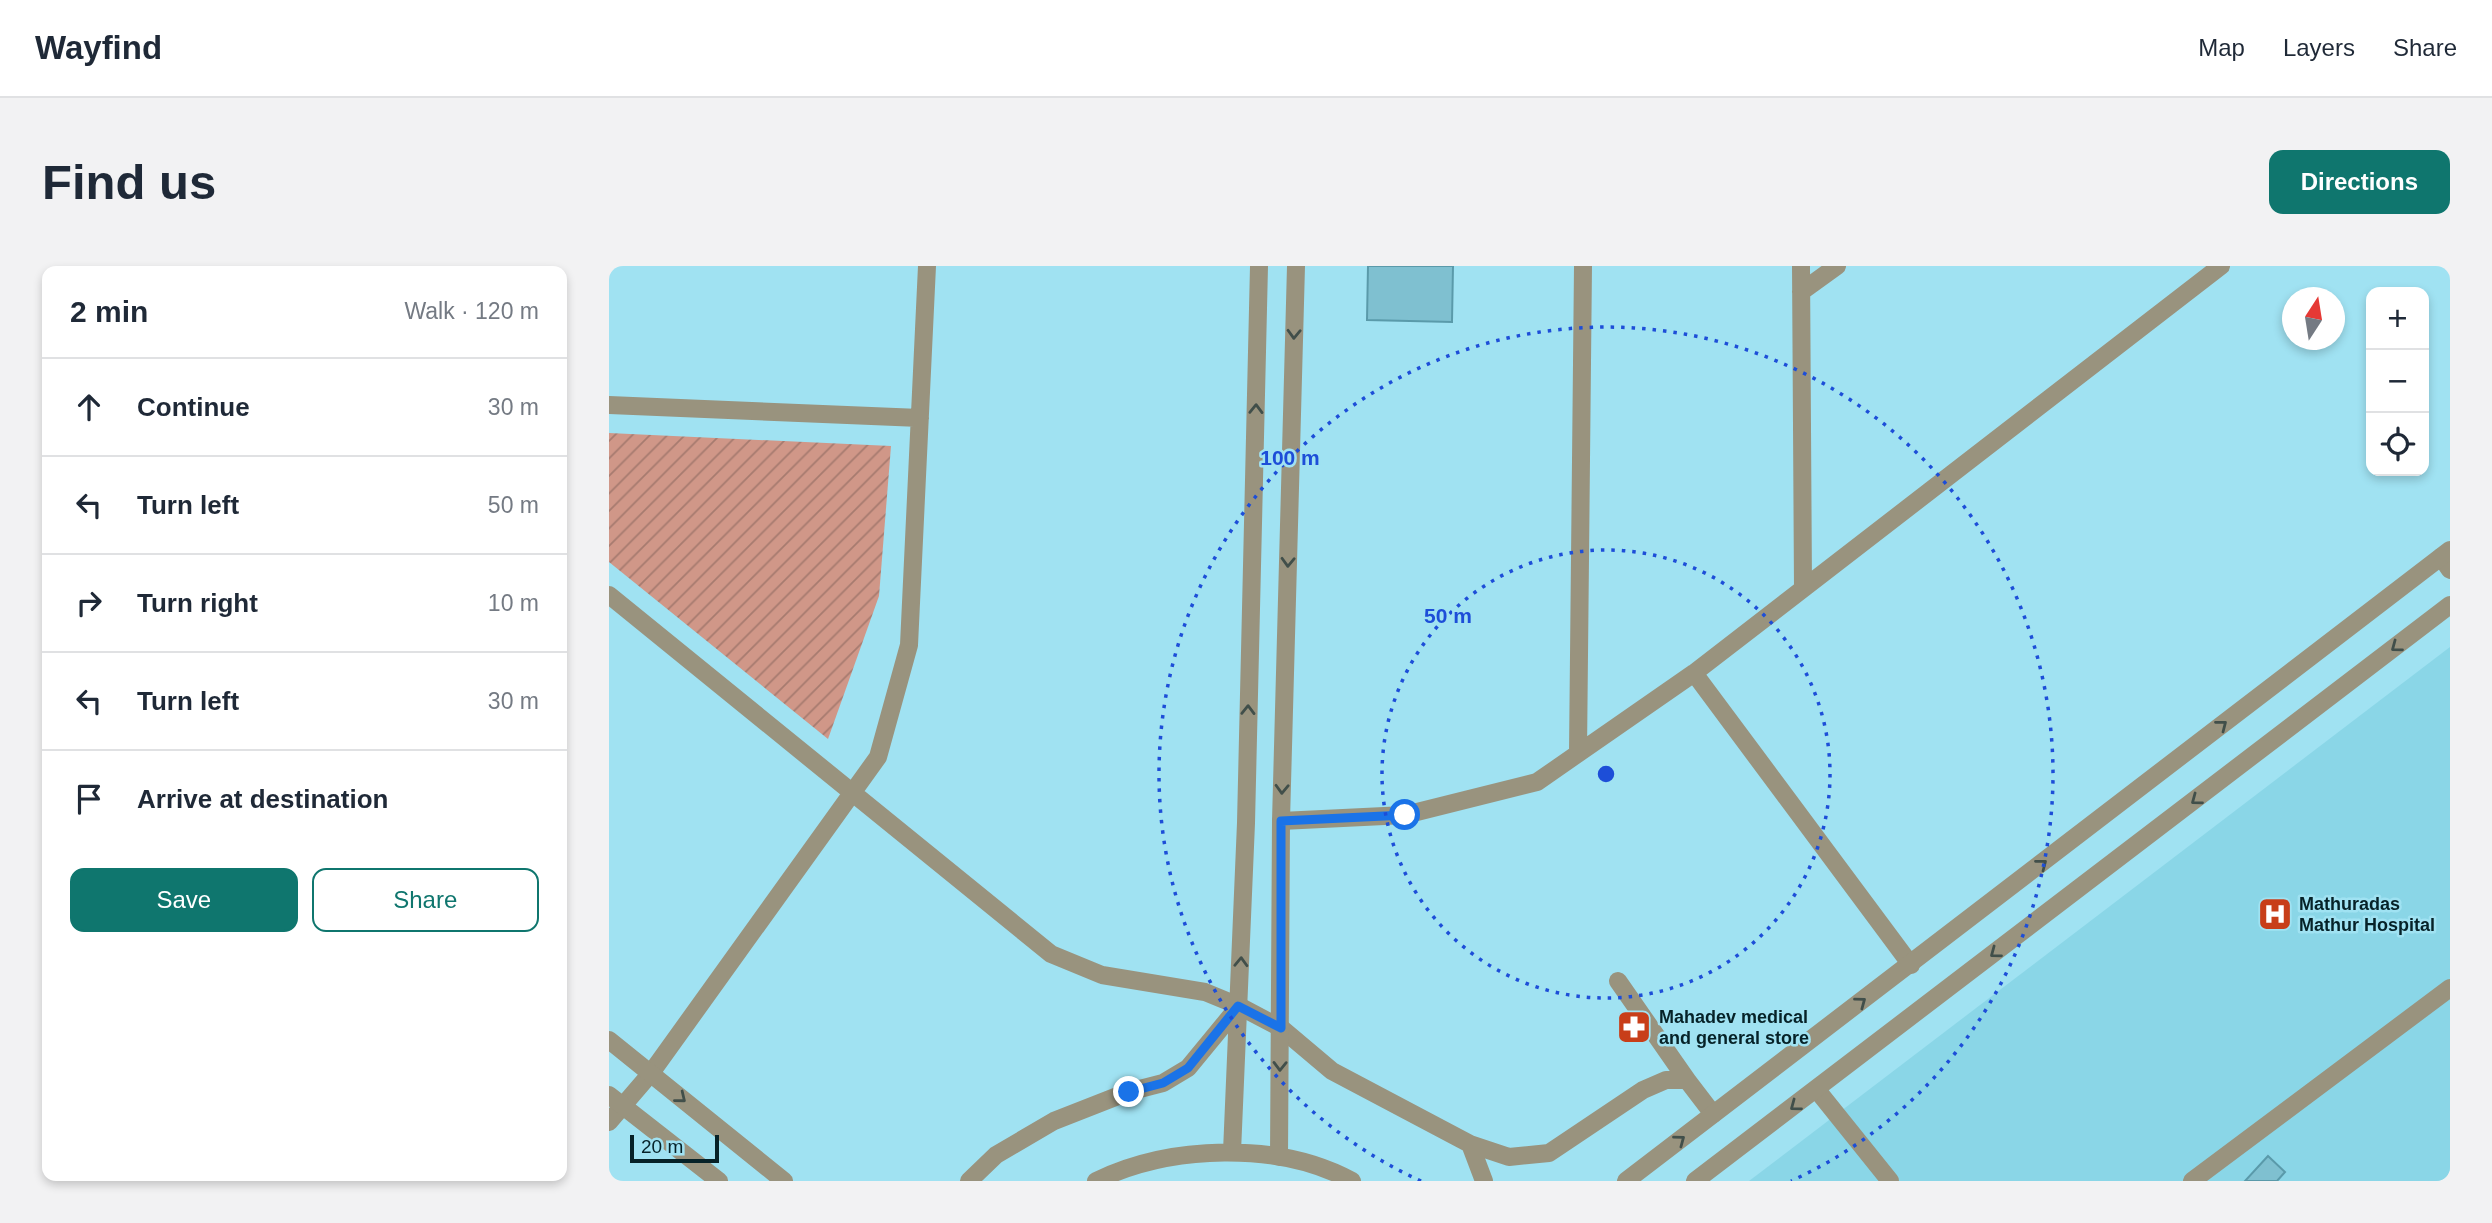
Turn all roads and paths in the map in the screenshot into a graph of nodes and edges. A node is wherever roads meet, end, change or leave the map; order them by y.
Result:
1 (927, 266) edge
2 (1259, 266) edge
3 (1296, 266) edge
4 (1583, 266) edge
5 (1801, 266) edge
6 (1837, 266) edge
7 (2221, 266) edge
8 (1801, 292) junction
9 (609, 405) edge
10 (920, 418) junction
11 (2447, 559) edge
12 (1803, 587) junction
13 (609, 595) edge
14 (2450, 605) edge
15 (1694, 673) junction
16 (1578, 754) junction
17 (852, 793) junction
18 (1281, 821) junction
19 (1911, 964) junction
20 (1618, 981) dead end
21 (2450, 988) edge
22 (1238, 1006) junction
23 (1281, 1028) junction
24 (609, 1040) edge
25 (651, 1073) junction
26 (1687, 1080) junction
27 (1817, 1090) junction
28 (616, 1100) edge
29 (1713, 1114) junction
30 (609, 1122) edge
31 (1470, 1144) junction
32 (1232, 1152) junction
33 (1279, 1157) junction
34 (719, 1181) edge
35 (784, 1181) edge
36 (969, 1181) edge
37 (1096, 1181) edge
38 (1352, 1181) edge
39 (1483, 1181) edge
40 (1626, 1181) edge
41 (1695, 1181) edge
42 (1890, 1181) edge
43 (2192, 1181) edge

1 - 10 street
22 -> 2 street
3 -> 18 street
4 - 16 street
5 - 8 street
6 - 8 street
7 - 12 street
8 - 12 street
9 - 10 street
10 - 17 street
19 -> 11 street
12 - 15 street
13 - 17 street
14 -> 27 street
15 - 16 street
15 - 19 street
16 - 18 street
17 - 22 street
17 - 25 street
18 - 23 street
29 -> 19 street
20 - 26 street
21 - 43 street
22 - 23 street
22 - 32 street
22 - 36 street
23 - 31 street
23 -> 33 street
24 - 25 street
25 - 28 street
25 -> 35 street
26 - 29 street
26 - 31 street
27 -> 41 street
27 - 42 street
28 - 30 street
28 - 34 street
40 -> 29 street
31 - 39 street
32 - 33 street
32 - 37 street
33 - 38 street

